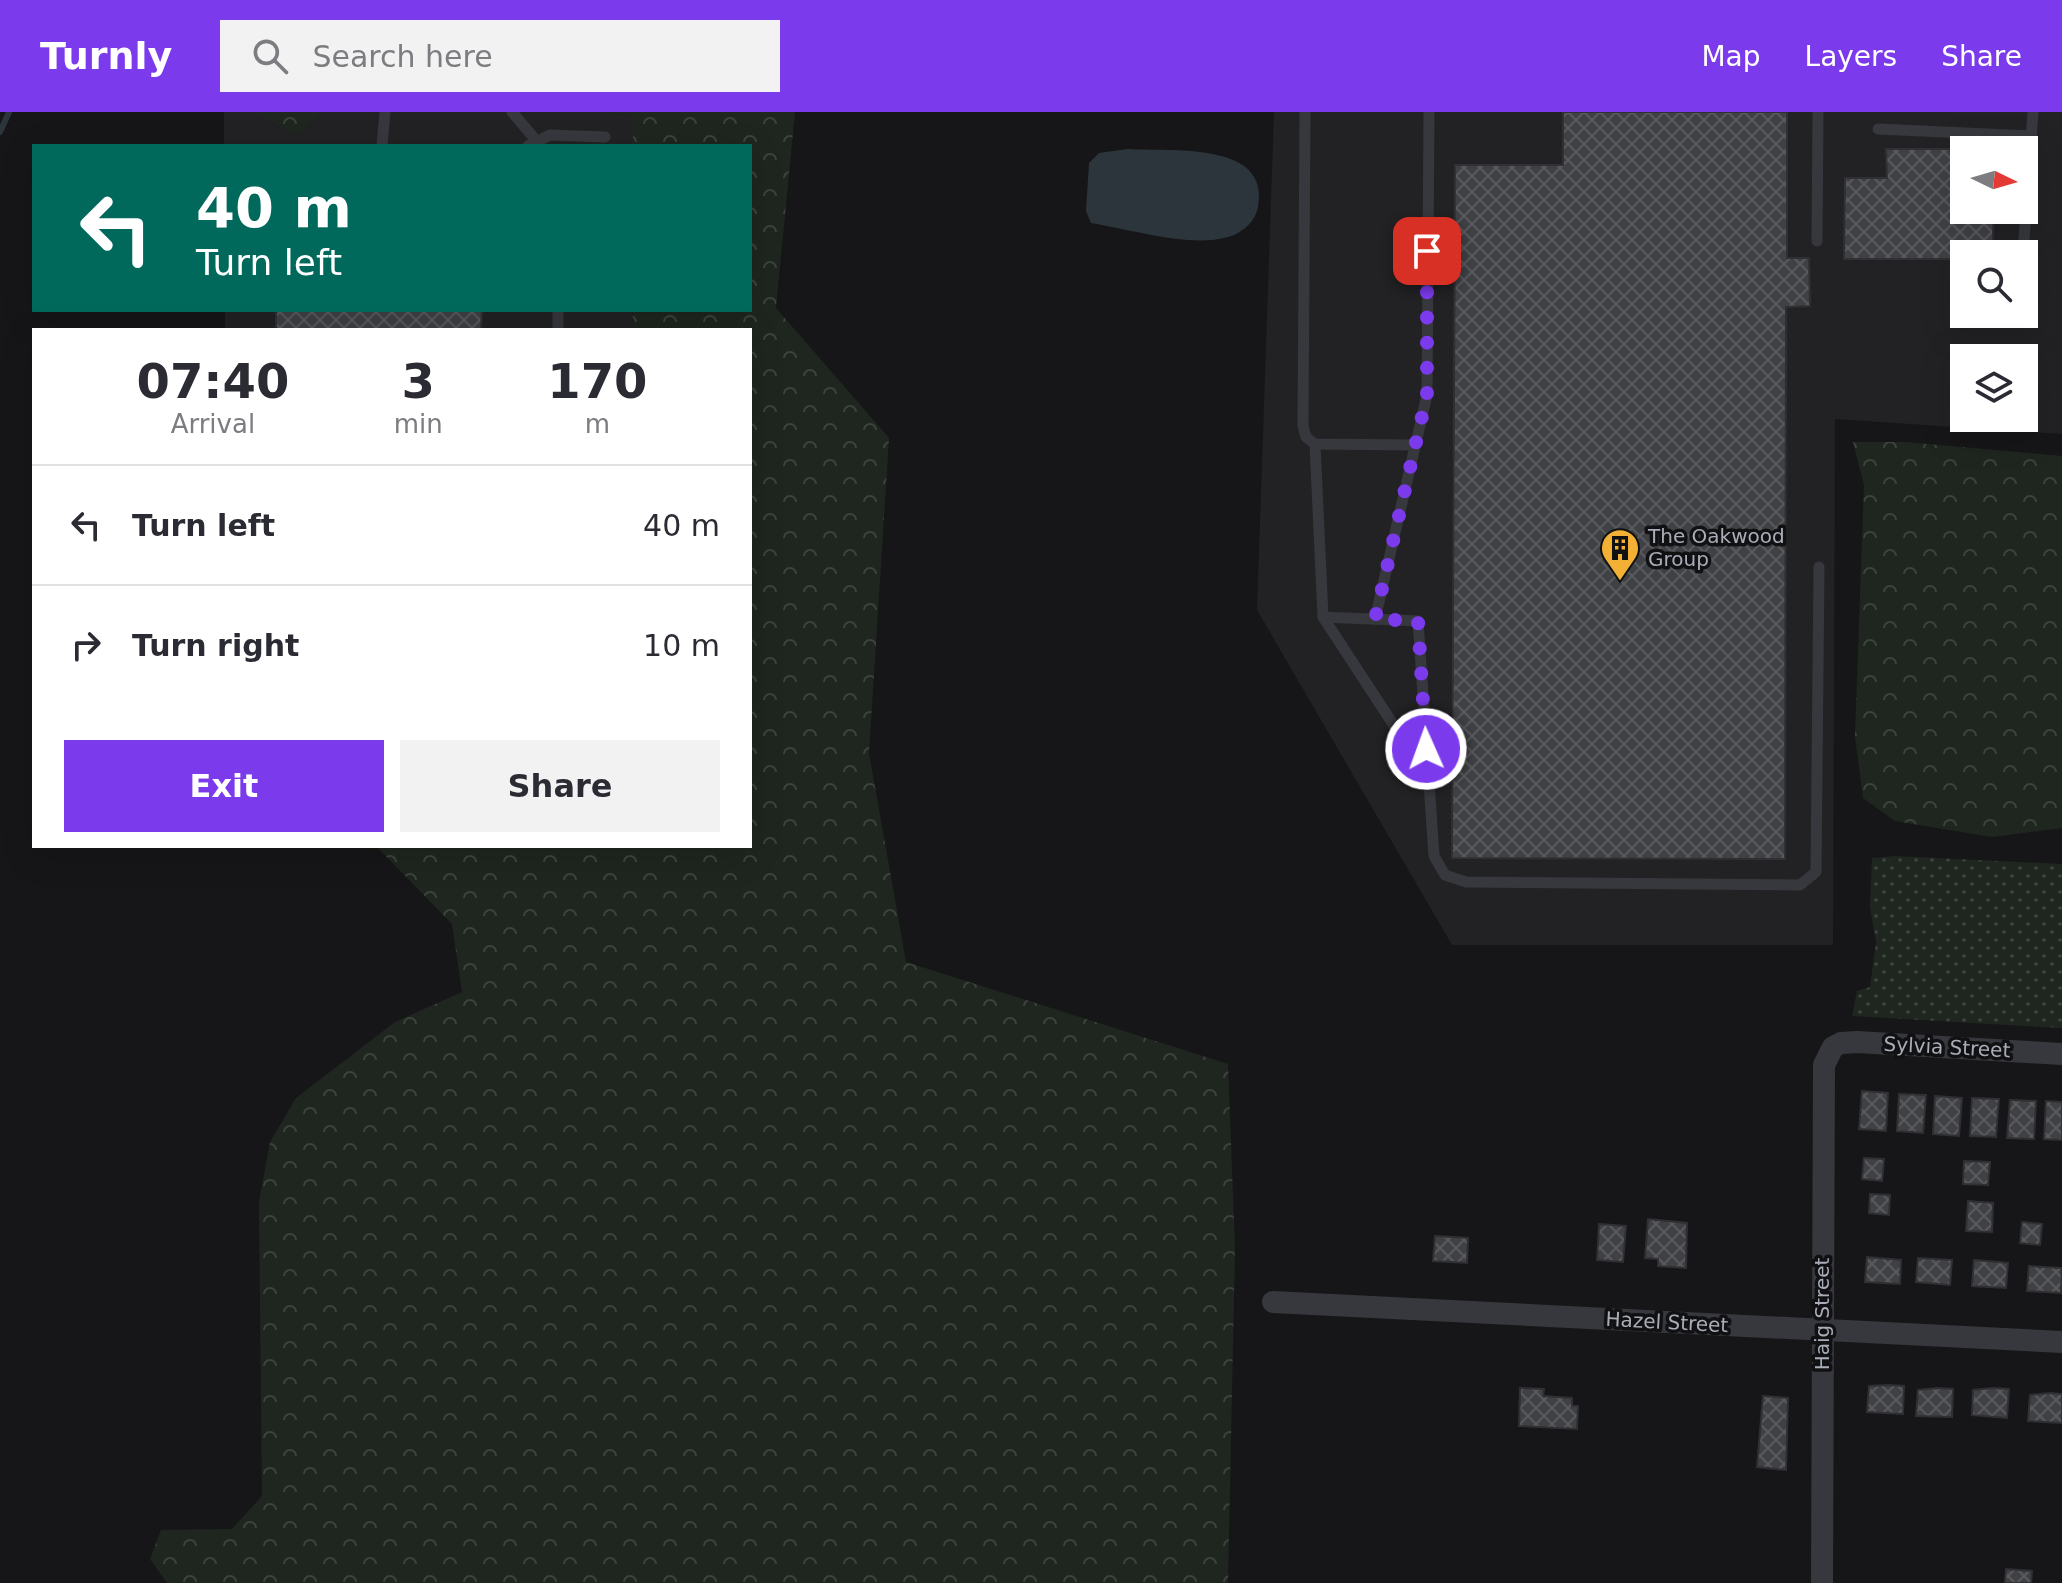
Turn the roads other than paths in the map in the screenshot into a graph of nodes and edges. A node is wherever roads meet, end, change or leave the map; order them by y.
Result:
1 (385, 112) edge
2 (512, 112) edge
3 (1305, 112) edge
4 (1429, 112) edge
5 (1818, 112) edge
6 (2033, 112) edge
7 (1878, 129) dead end
8 (2031, 136) joint
9 (605, 137) dead end
10 (382, 144) edge
11 (535, 144) edge
12 (1817, 241) dead end
13 (1315, 444) junction
14 (1414, 445) junction
15 (1819, 567) dead end
16 (1323, 617) junction
17 (1375, 619) junction
18 (1427, 776) junction
19 (1833, 1047) joint
20 (2062, 1054) edge
21 (1273, 1302) dead end
22 (1822, 1330) junction
23 (2062, 1342) edge
24 (1822, 1583) edge

1 - 10 lane
2 - 11 lane
3 - 13 lane
4 - 14 lane
5 - 12 lane
6 - 8 lane
7 - 8 lane
9 - 11 lane
13 - 14 lane
13 - 16 lane
14 - 17 lane
15 - 18 lane
16 - 17 lane
16 - 18 lane
17 - 18 lane
19 - 20 street, Sylvia Street
19 - 22 street, Haig Street
21 - 22 street, Hazel Street
22 - 23 street, Hazel Street
22 - 24 street, Haig Street

